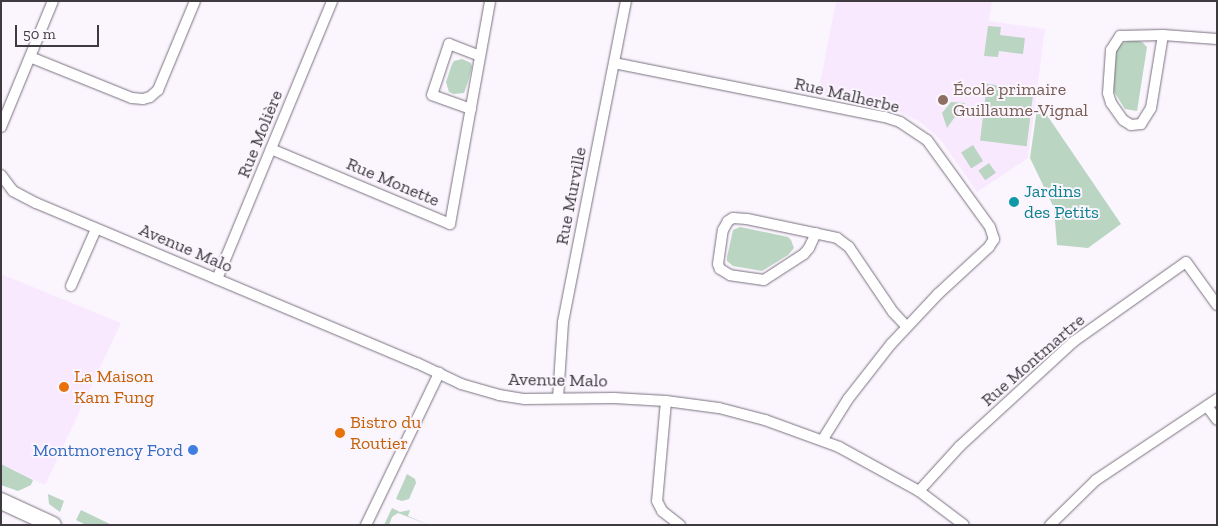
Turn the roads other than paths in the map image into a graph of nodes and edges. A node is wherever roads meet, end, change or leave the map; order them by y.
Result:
1 (53, 1) edge
2 (195, 1) edge
3 (332, 1) edge
4 (490, 1) edge
5 (626, 1) edge
6 (1163, 35) junction
7 (1217, 39) edge
8 (480, 56) junction
9 (30, 57) junction
10 (614, 64) junction
11 (471, 109) junction
12 (1, 126) edge
13 (271, 149) junction
14 (1, 175) edge
15 (96, 229) junction
16 (816, 234) junction
17 (217, 279) junction
18 (71, 286) dead end
19 (1217, 305) edge
20 (906, 326) junction
21 (439, 373) junction
22 (558, 398) junction
23 (1217, 398) edge
24 (666, 401) junction
25 (1207, 406) junction
26 (1217, 420) edge
27 (823, 439) junction
28 (919, 491) junction
29 (1, 501) edge
30 (53, 525) edge
31 (366, 525) edge
32 (680, 525) edge
33 (964, 525) edge
34 (1050, 525) edge

1 - 9 street
2 - 9 street
3 - 13 street, Rue Molière
4 - 8 street, Rue Monette
5 - 10 street, Rue Murville
6 - 6 street
6 - 7 street
8 - 11 street, Rue Monette
8 - 11 street
9 - 12 street
10 - 20 street, Rue Malherbe
10 - 22 street, Rue Murville
11 - 13 street, Rue Monette
13 - 17 street, Rue Molière
14 - 15 street, Avenue Malo
15 - 17 street, Avenue Malo
15 - 18 street
16 - 16 street
16 - 20 street
17 - 21 street, Avenue Malo
19 - 28 street, Rue Montmartre
20 - 27 street, Rue Malherbe
21 - 22 street, Avenue Malo
21 - 31 street
22 - 24 street, Avenue Malo
23 - 25 street
24 - 27 street, Avenue Malo
24 - 32 street
25 - 26 street
25 - 34 street
27 - 28 street, Avenue Malo
28 - 33 street, Avenue Malo
29 - 30 main road

